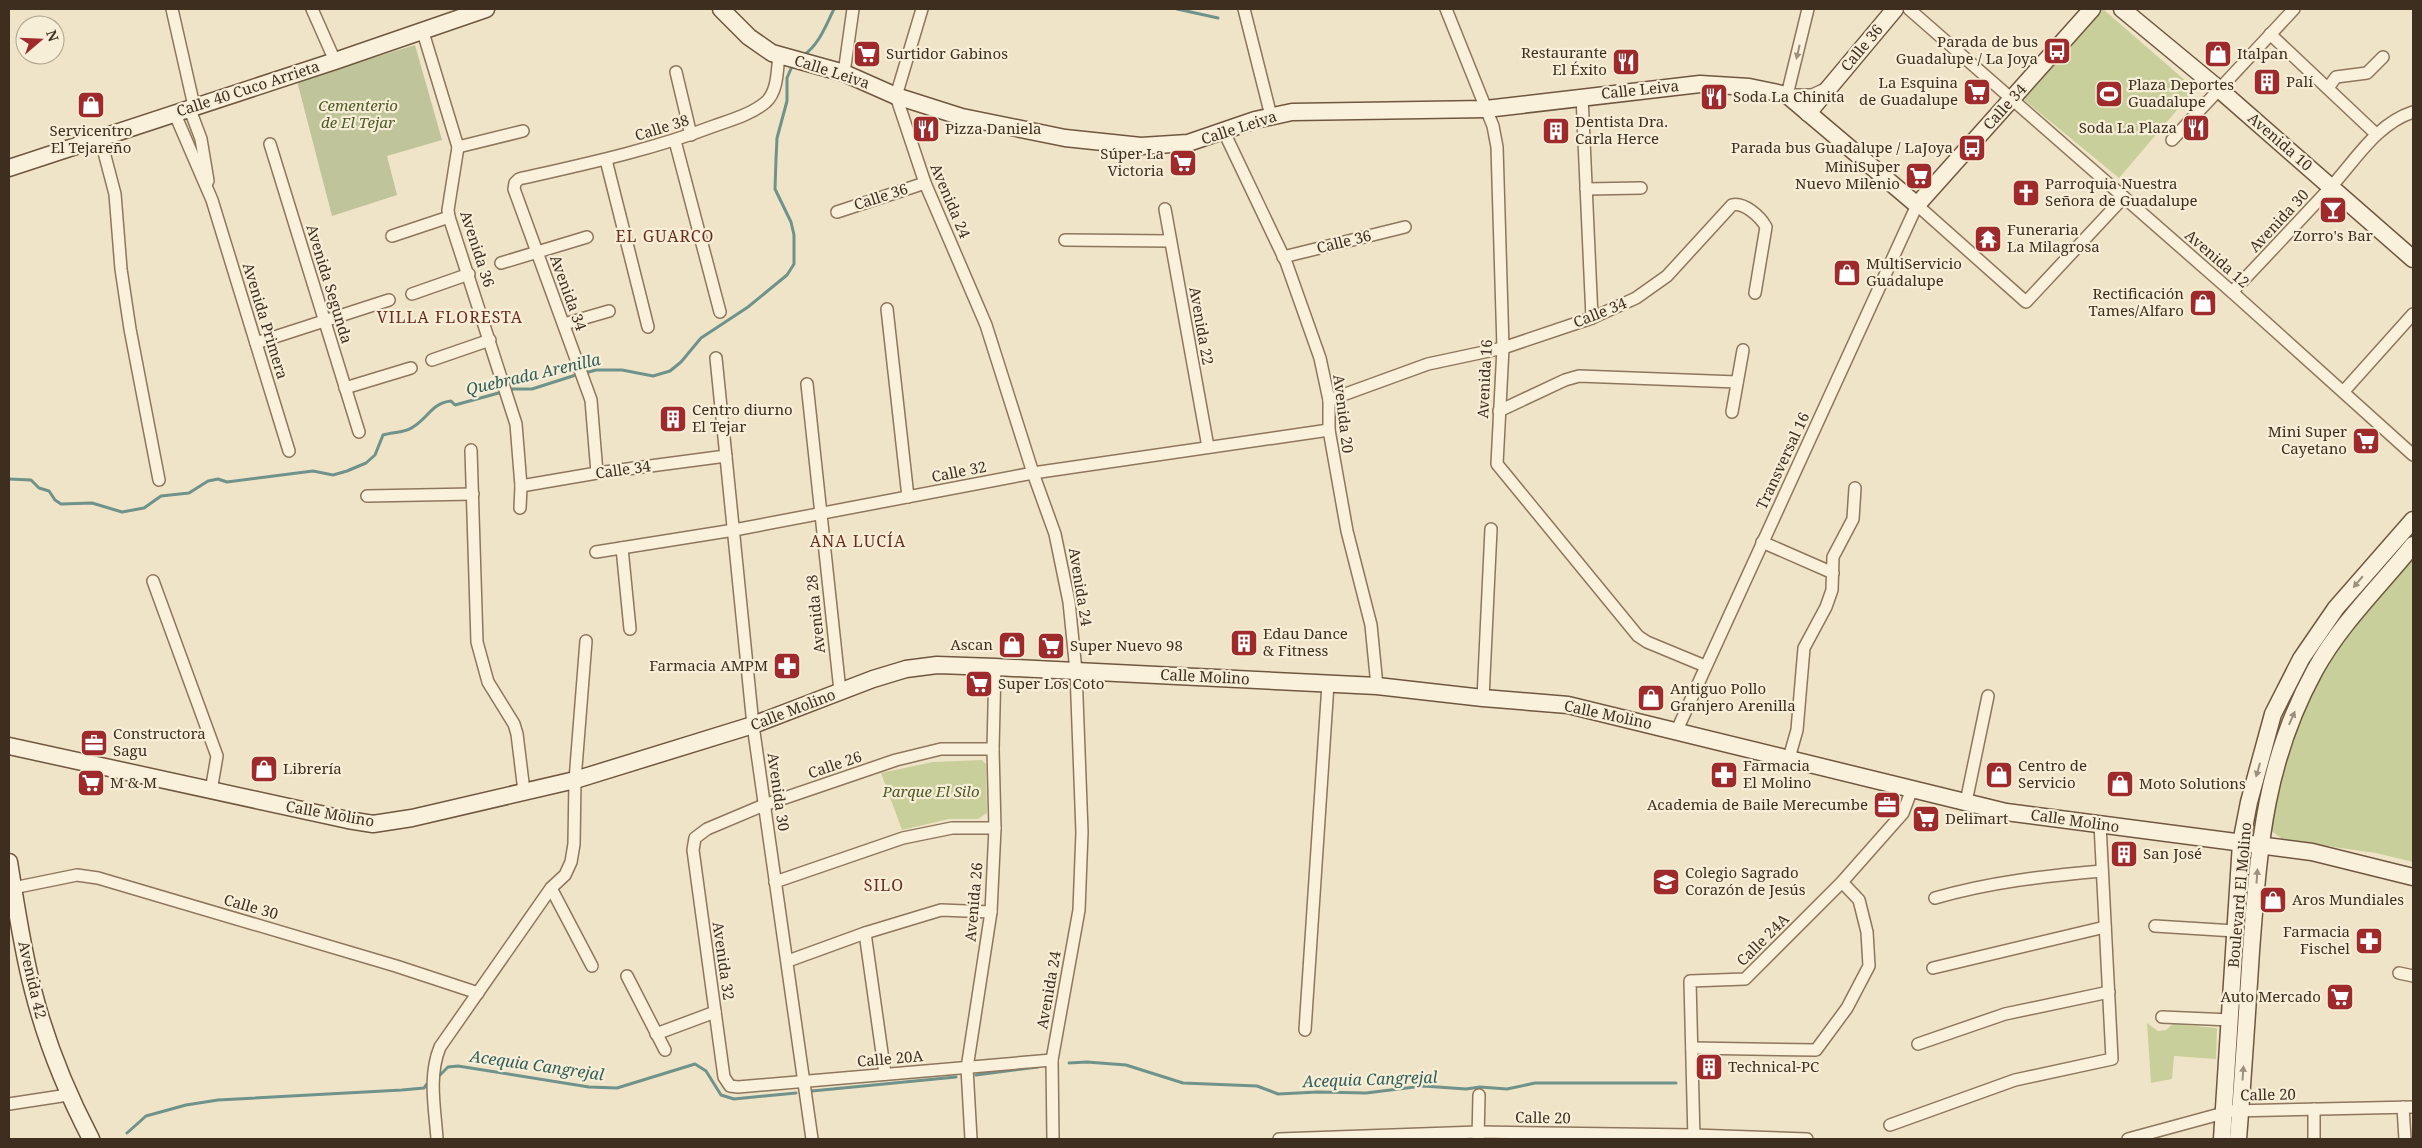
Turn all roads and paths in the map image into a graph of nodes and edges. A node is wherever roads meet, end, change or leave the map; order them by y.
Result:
1 (172, 9) edge
2 (312, 9) edge
3 (483, 9) edge
4 (721, 9) edge
5 (853, 9) edge
6 (922, 9) edge
7 (1244, 9) edge
8 (1446, 9) edge
9 (1808, 9) edge
10 (1895, 9) edge
11 (1909, 9) edge
12 (2092, 9) edge
13 (2122, 9) edge
14 (2294, 9) edge
15 (422, 30) junction
16 (2270, 34) junction
17 (779, 55) junction
18 (2383, 57) dead end
19 (335, 61) junction
20 (676, 72) dead end
21 (844, 73) junction
22 (1829, 88) junction
23 (2328, 88) junction
24 (2220, 90) junction
25 (1787, 95) junction
26 (896, 96) junction
27 (1582, 96) junction
28 (2012, 101) junction
29 (186, 108) junction
30 (1486, 108) junction
31 (2413, 112) edge
32 (1808, 113) junction
33 (1271, 116) junction
34 (523, 130) dead end
35 (1224, 132) junction
36 (2376, 134) junction
37 (691, 135) junction
38 (100, 137) junction
39 (2172, 140) dead end
40 (675, 141) junction
41 (270, 144) dead end
42 (458, 147) junction
43 (606, 160) junction
44 (9, 168) edge
45 (515, 183) joint
46 (925, 183) junction
47 (2332, 186) junction
48 (1641, 188) dead end
49 (1586, 189) junction
50 (2124, 197) junction
51 (1917, 205) junction
52 (1165, 209) dead end
53 (837, 212) dead end
54 (450, 217) junction
55 (1405, 227) dead end
56 (392, 236) dead end
57 (587, 237) dead end
58 (1065, 240) dead end
59 (1170, 241) junction
60 (538, 251) junction
61 (1284, 257) junction
62 (2413, 259) edge
63 (501, 262) dead end
64 (469, 274) junction
65 (2232, 292) junction
66 (1755, 293) dead end
67 (412, 294) dead end
68 (389, 300) dead end
69 (887, 309) dead end
70 (609, 311) dead end
71 (720, 312) dead end
72 (2413, 314) edge
73 (1592, 318) junction
74 (325, 321) junction
75 (564, 324) junction
76 (648, 327) dead end
77 (490, 340) junction
78 (256, 342) junction
79 (1503, 348) junction
80 (1743, 350) dead end
81 (716, 358) dead end
82 (432, 360) dead end
83 (411, 368) dead end
84 (1737, 382) junction
85 (807, 384) dead end
86 (345, 388) junction
87 (2344, 391) junction
88 (1329, 400) junction
89 (1499, 411) junction
90 (1732, 412) dead end
91 (1329, 430) junction
92 (359, 432) dead end
93 (1208, 447) junction
94 (471, 450) dead end
95 (290, 451) dead end
96 (2413, 454) edge
97 (726, 456) junction
98 (597, 473) junction
99 (1033, 473) junction
100 (159, 480) dead end
101 (521, 486) junction
102 (1855, 488) dead end
103 (473, 494) junction
104 (367, 496) dead end
105 (908, 497) junction
106 (520, 508) dead end
107 (821, 513) junction
108 (2413, 520) edge
109 (1491, 529) dead end
110 (734, 530) junction
111 (1762, 542) junction
112 (2413, 545) edge
113 (622, 548) junction
114 (596, 552) dead end
115 (2382, 555) junction
116 (2395, 567) junction
117 (1833, 573) junction
118 (153, 581) dead end
119 (630, 629) dead end
120 (586, 641) dead end
121 (1705, 666) junction
122 (995, 667) junction
123 (1076, 671) junction
124 (1328, 684) junction
125 (1377, 686) junction
126 (840, 692) junction
127 (1988, 696) dead end
128 (1483, 698) junction
129 (753, 725) junction
130 (1677, 730) junction
131 (9, 746) edge
132 (993, 749) junction
133 (1789, 758) junction
134 (574, 780) junction
135 (1912, 790) junction
136 (211, 791) junction
137 (524, 791) junction
138 (1966, 802) junction
139 (2249, 802) junction
140 (764, 805) junction
141 (2266, 805) junction
142 (2100, 824) junction
143 (995, 828) junction
144 (695, 838) joint
145 (2241, 843) junction
146 (2259, 846) junction
147 (9, 862) edge
148 (2102, 871) junction
149 (2413, 877) edge
150 (776, 882) junction
151 (1842, 882) junction
152 (13, 888) junction
153 (551, 888) junction
154 (1935, 898) dead end
155 (991, 912) junction
156 (13, 916) edge
157 (2155, 926) dead end
158 (2104, 927) junction
159 (2235, 931) junction
160 (865, 932) junction
161 (788, 961) junction
162 (592, 966) dead end
163 (1933, 968) dead end
164 (2399, 973) dead end
165 (627, 976) dead end
166 (2413, 976) edge
167 (2109, 992) junction
168 (478, 993) junction
169 (715, 1012) junction
170 (2162, 1017) dead end
171 (2231, 1020) junction
172 (1305, 1030) dead end
173 (656, 1034) junction
174 (1918, 1044) dead end
175 (1692, 1048) junction
176 (664, 1050) dead end
177 (1052, 1060) junction
178 (967, 1068) junction
179 (885, 1074) junction
180 (804, 1083) junction
181 (730, 1086) joint
182 (68, 1095) junction
183 (1479, 1095) dead end
184 (9, 1104) edge
185 (2408, 1107) edge
186 (2314, 1109) junction
187 (2240, 1111) junction
188 (2223, 1112) junction
189 (1890, 1126) dead end
190 (1478, 1136) edge
191 (1694, 1137) edge
192 (91, 1139) edge
193 (437, 1139) edge
194 (812, 1139) edge
195 (971, 1139) edge
196 (1053, 1139) edge
197 (1278, 1139) edge
198 (1807, 1139) edge
199 (2128, 1139) edge
200 (2222, 1139) edge
201 (2238, 1139) edge
202 (2314, 1139) edge
203 (2405, 1139) edge

1 - 29 street, Avenida Primera
2 - 19 street
3 - 15 main road, Calle 40 Cuco Arrieta
4 - 17 main road, Calle Leiva
5 - 21 street
6 - 26 street
7 - 33 street
8 - 30 street, Avenida 16
9 -> 25 street
10 - 22 main road, Calle 36
11 - 28 street, Avenida 12
12 - 28 main road, Calle 34
13 - 24 main road, Avenida 10
14 - 16 street
15 - 19 main road, Calle 40 Cuco Arrieta
15 - 42 street, Avenida 36
16 - 23 street
16 - 24 street
17 - 21 main road, Calle Leiva
17 - 37 street, Calle 38
18 - 23 street
19 - 29 main road, Calle 40 Cuco Arrieta
20 - 37 street
21 - 26 main road, Calle Leiva
22 - 25 street
22 - 32 main road, Calle 36
23 - 36 street
24 - 39 street
24 - 47 main road, Avenida 10
25 - 27 main road, Calle Leiva
25 - 32 main road, Calle Leiva
26 - 35 main road, Calle Leiva
26 - 46 street, Avenida 24
27 - 30 main road, Calle Leiva
27 - 49 street
28 - 50 street, Avenida 12
28 - 51 main road, Calle 34
29 - 38 main road, Calle 40 Cuco Arrieta
29 - 78 street, Avenida Primera
30 - 33 main road, Calle Leiva
30 - 79 street, Avenida 16
31 - 36 street, Avenida 30
32 - 51 main road, Calle Leiva
33 - 35 main road, Calle Leiva
34 - 42 street
35 - 61 street, Avenida 20
36 - 47 street, Avenida 30
37 - 40 street, Calle 38
38 - 44 main road, Calle 40 Cuco Arrieta
38 - 100 street
40 - 43 street, Calle 38
40 - 71 street
41 - 74 street, Avenida Segunda
42 - 54 street, Avenida 36
43 - 45 street, Calle 38
43 - 76 street
45 - 60 street, Avenida 34
46 - 53 street, Calle 36
46 - 99 street, Avenida 24
47 - 62 main road, Avenida 10
47 - 65 street, Avenida 30
48 - 49 street
49 - 73 street
50 - 51 street
50 - 65 street, Avenida 12
51 - 111 street, Transversal 16
52 - 59 street, Avenida 22
54 - 56 street
54 - 64 street, Avenida 36
55 - 61 street, Calle 36
57 - 60 street
58 - 59 street
59 - 93 street, Avenida 22
60 - 63 street
60 - 75 street, Avenida 34
61 - 88 street, Avenida 20
64 - 67 street
64 - 77 street, Avenida 36
65 - 87 street, Avenida 12
66 - 73 street, Calle 34
68 - 74 street
69 - 105 street
70 - 75 street
72 - 87 street
73 - 79 street, Calle 34
74 - 78 street
74 - 86 street, Avenida Segunda
75 - 98 street, Avenida 34
77 - 82 street
77 - 101 street, Avenida 36
78 - 95 street, Avenida Primera
79 - 88 street, Calle 34
79 - 89 street, Avenida 16
80 - 84 street
81 - 97 street, Avenida 30
83 - 86 street
84 - 89 street
84 - 90 street
85 - 107 street, Avenida 28
86 - 92 street, Avenida Segunda
87 - 96 street, Avenida 12
88 - 91 street, Avenida 20
89 - 121 street, Avenida 16
91 - 93 street, Calle 32
91 - 125 street, Avenida 20
93 - 99 street, Calle 32
94 - 103 street
97 - 98 street, Calle 34
97 - 110 street, Avenida 30
98 - 101 street, Calle 34
99 - 105 street, Calle 32
99 - 123 street, Avenida 24
101 - 106 street, Avenida 36
102 - 117 street
103 - 104 street
103 - 137 street
105 - 107 street, Calle 32
107 - 110 street, Calle 32
107 - 126 street, Avenida 28
108 - 115 main road, Boulevard El Molino
109 - 128 street
110 - 113 street, Calle 32
110 - 129 street, Avenida 30
111 - 117 street
111 - 121 street, Transversal 16
112 - 116 main road, Boulevard El Molino
113 - 114 street, Calle 32
113 - 119 street
115 - 116 main road
115 -> 139 main road, Boulevard El Molino
141 -> 116 main road, Boulevard El Molino
117 - 133 street
118 - 136 street
120 - 134 street
121 - 130 street, Transversal 16
122 - 123 main road, Calle Molino
122 - 126 main road, Calle Molino
122 - 132 street, Avenida 26
123 - 124 main road, Calle Molino
123 - 177 street, Avenida 24
124 - 125 main road, Calle Molino
124 - 172 street
125 - 128 main road, Calle Molino
126 - 129 main road, Calle Molino
127 - 138 street
128 - 130 main road, Calle Molino
129 - 134 main road, Calle Molino
129 - 140 street, Avenida 30
130 - 133 main road, Calle Molino
131 - 136 main road, Calle Molino
132 - 140 street, Calle 26
132 - 143 street, Avenida 26
133 - 135 main road, Calle Molino
134 - 137 main road, Calle Molino
134 - 153 street
135 - 138 main road, Calle Molino
135 - 151 street, Calle 24A
136 - 137 main road, Calle Molino
138 - 142 main road, Calle Molino
139 - 141 main road
139 - 145 main road, Boulevard El Molino
140 - 144 street, Calle 26
140 - 150 street, Avenida 30
141 - 146 main road, Boulevard El Molino
142 - 145 main road, Calle Molino
142 - 148 street
143 - 150 street
143 - 155 street, Avenida 26
144 - 169 street, Avenida 32
145 - 146 main road, Calle Molino
145 - 159 main road, Boulevard El Molino
146 - 149 main road, Calle Molino
187 -> 146 main road, Boulevard El Molino
147 - 152 main road, Avenida 42
148 - 154 street
148 - 158 street
150 - 161 street, Avenida 30
151 - 175 street, Calle 24A
151 - 175 street
152 - 156 main road, Avenida 42
152 - 168 street, Calle 30
153 - 162 street
153 - 168 street
155 - 160 street
155 - 178 street, Avenida 26
156 - 182 main road, Avenida 42
157 - 159 street
158 - 163 street
158 - 167 street
159 - 171 main road, Boulevard El Molino
160 - 161 street
160 - 179 street
161 - 180 street, Avenida 30
164 - 166 street
165 - 173 street
167 - 174 street
167 - 189 street
168 - 193 street
169 - 173 street
169 - 181 street, Avenida 32
170 - 171 street
171 - 188 main road, Boulevard El Molino
173 - 176 street
175 - 191 street
177 - 178 street, Calle 20A
177 - 196 street, Avenida 24
178 - 179 street, Calle 20A
178 - 195 street, Avenida 26
179 - 180 street, Calle 20A
180 - 181 street, Calle 20A
180 - 194 street, Avenida 30
182 - 184 street
182 - 192 main road, Avenida 42
183 - 190 street
185 - 186 street, Calle 20
185 - 203 street
186 - 187 street, Calle 20
186 - 202 street
187 - 188 street, Calle 20
187 - 201 main road, Boulevard El Molino
188 - 199 street, Calle 20
188 - 200 main road, Boulevard El Molino
190 - 191 street, Calle 20
190 - 197 street, Calle 20
191 - 198 street, Calle 20

